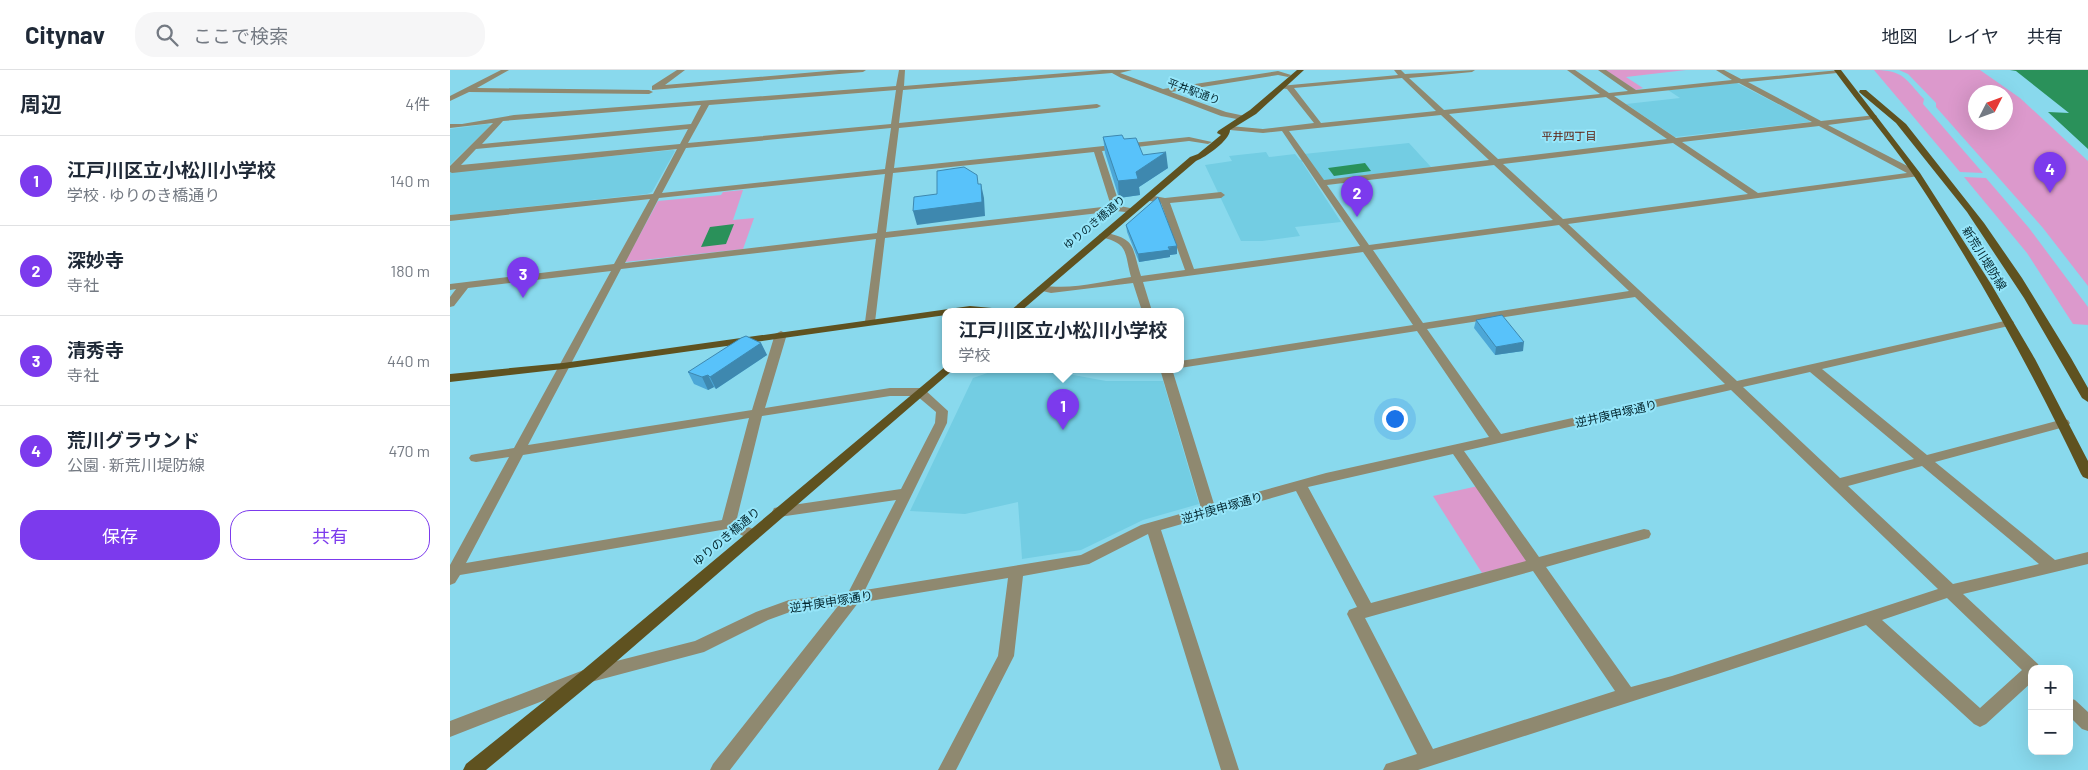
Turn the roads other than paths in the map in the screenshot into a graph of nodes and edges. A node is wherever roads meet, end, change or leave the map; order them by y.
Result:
1 (506, 70) edge
2 (682, 70) edge
3 (863, 70) edge
4 (902, 70) edge
5 (1129, 70) edge
6 (1301, 70) edge
7 (1472, 70) edge
8 (1570, 70) edge
9 (1600, 70) edge
10 (1719, 70) edge
11 (1837, 70) edge
12 (1115, 71) edge
13 (1277, 71) edge
14 (807, 72) edge
15 (1291, 72) edge
16 (1400, 73) edge
17 (1740, 81) junction
18 (1285, 87) junction
19 (899, 88) junction
20 (468, 90) junction
21 (652, 90) junction
22 (1162, 92) junction
23 (1635, 92) junction
24 (1608, 95) junction
25 (450, 99) edge
26 (706, 102) junction
27 (1097, 106) dead end
28 (602, 110) junction
29 (1442, 112) junction
30 (1873, 117) junction
31 (1242, 118) junction
32 (501, 119) junction
33 (1819, 123) junction
34 (1319, 125) junction
35 (450, 126) edge
36 (693, 126) junction
37 (894, 126) junction
38 (1284, 129) junction
39 (1228, 130) junction
40 (1675, 140) junction
41 (1208, 142) junction
42 (682, 146) junction
43 (474, 147) junction
44 (1097, 149) junction
45 (1193, 159) junction
46 (1496, 162) junction
47 (451, 170) edge
48 (888, 172) junction
49 (1916, 174) junction
50 (1321, 183) junction
51 (1221, 195) dead end
52 (656, 196) junction
53 (1757, 196) junction
54 (1148, 198) junction
55 (1165, 201) junction
56 (1116, 208) junction
57 (1132, 211) junction
58 (450, 218) edge
59 (1561, 222) junction
60 (881, 235) junction
61 (1104, 235) junction
62 (1366, 250) junction
63 (618, 267) junction
64 (1192, 273) junction
65 (1137, 280) junction
66 (465, 285) junction
67 (450, 287) edge
68 (1042, 288) junction
69 (1637, 293) junction
70 (450, 304) edge
71 (1019, 308) edge
72 (1146, 308) edge
73 (942, 312) edge
74 (870, 322) junction
75 (2009, 324) junction
76 (1419, 328) junction
77 (781, 334) junction
78 (1184, 364) edge
79 (563, 366) junction
80 (1813, 368) junction
81 (943, 373) edge
82 (1167, 373) edge
83 (450, 378) edge
84 (1734, 385) junction
85 (920, 392) junction
86 (2088, 398) edge
87 (757, 413) junction
88 (2064, 423) junction
89 (1498, 440) junction
90 (1457, 450) junction
91 (519, 451) junction
92 (476, 458) dead end
93 (1924, 460) junction
94 (2088, 474) edge
95 (1836, 484) junction
96 (1300, 485) junction
97 (907, 492) junction
98 (1209, 511) junction
99 (779, 512) junction
100 (728, 524) junction
101 (1153, 527) junction
102 (1644, 534) dead end
103 (753, 535) junction
104 (2088, 558) edge
105 (1537, 563) junction
106 (2052, 566) junction
107 (1016, 571) junction
108 (452, 573) edge
109 (1950, 591) junction
110 (853, 598) junction
111 (1367, 611) junction
112 (1869, 618) junction
113 (2028, 666) edge
114 (2028, 674) edge
115 (589, 675) junction
116 (1627, 695) junction
117 (2073, 709) edge
118 (2088, 723) edge
119 (526, 728) junction
120 (450, 729) edge
121 (1428, 758) junction
122 (472, 770) edge
123 (483, 770) edge
124 (719, 770) edge
125 (947, 770) edge
126 (1230, 770) edge
127 (1392, 770) edge

1 - 20 street
2 - 21 street
3 - 14 street
4 - 19 street
5 - 12 street
6 - 18 main road
7 - 16 street
8 - 24 street
9 - 23 street
10 - 17 street
11 - 17 street
11 - 30 main road, 新荒川堤防線
11 - 86 main road, 新荒川堤防線
12 - 19 street
12 - 22 street, 平井駅通り
13 - 15 street
13 - 22 street
14 - 21 street
15 - 31 main road
16 - 18 street
16 - 29 street
17 - 23 street
17 - 33 street
18 - 31 main road
18 - 34 street
19 - 26 street
19 - 37 street
20 - 21 street
20 - 25 street
21 - 28 street
22 - 31 street, 平井駅通り
23 - 24 street
24 - 29 street
24 - 40 street
26 - 28 street
26 - 36 street
27 - 37 street
28 - 32 street
29 - 34 street
29 - 46 street
30 - 33 street
30 - 49 main road, 新荒川堤防線
31 - 39 main road
32 - 35 street
32 - 43 street
33 - 40 street
33 - 49 street
34 - 38 street
36 - 42 street
36 - 43 street
37 - 42 street
37 - 48 street
38 - 39 street
38 - 50 street
39 - 41 main road
39 - 45 main road
40 - 46 street
40 - 53 street
41 - 44 street
41 - 45 main road
42 - 47 street
42 - 52 street
43 - 47 street
44 - 48 street
44 - 56 street
45 - 54 main road, ゆりのき橋通り
46 - 50 street
46 - 59 street
48 - 52 street
48 - 60 street
49 - 53 street
49 - 75 main road, 新荒川堤防線
50 - 62 street
51 - 55 street
52 - 58 street
52 - 63 street
53 - 59 street
54 - 55 street
54 - 57 main road, ゆりのき橋通り
55 - 64 street
56 - 57 street
56 - 60 street
57 - 61 main road, ゆりのき橋通り
59 - 62 street
59 - 69 street
60 - 63 street
60 - 74 street
61 - 65 street
61 - 68 main road, ゆりのき橋通り
62 - 64 street
62 - 76 street
63 - 66 street
63 - 79 street
64 - 65 street
65 - 68 street
65 - 72 street
66 - 67 street
66 - 70 street
68 - 71 main road, ゆりのき橋通り
69 - 76 street
69 - 84 street
73 - 74 main road
74 - 77 main road
75 - 80 street, 逆井庚申塚通り
75 - 88 main road, 新荒川堤防線
76 - 78 street
76 - 89 street
77 - 79 main road
77 - 87 street
79 - 83 main road
79 - 91 street
80 - 84 street, 逆井庚申塚通り
80 - 93 street
81 - 85 main road, ゆりのき橋通り
82 - 98 street
84 - 89 street, 逆井庚申塚通り
84 - 95 street
85 - 87 street
85 - 97 street
85 - 99 main road, ゆりのき橋通り
87 - 91 street
87 - 100 street
88 - 93 street
88 - 94 main road, 新荒川堤防線
89 - 90 street, 逆井庚申塚通り
90 - 96 street, 逆井庚申塚通り
90 - 105 street
91 - 92 street
91 - 108 street
93 - 95 street
93 - 106 street
95 - 109 street
96 - 98 street, 逆井庚申塚通り
96 - 111 street
97 - 99 street
97 - 110 street
98 - 101 street, 逆井庚申塚通り
99 - 103 main road, ゆりのき橋通り
100 - 103 street
100 - 108 street
101 - 107 street, 逆井庚申塚通り
101 - 126 street
102 - 105 street
103 - 115 main road, ゆりのき橋通り
104 - 106 street
105 - 111 street
105 - 116 street
106 - 109 street
107 - 110 street, 逆井庚申塚通り
107 - 125 street
109 - 112 street
109 - 113 street
110 - 115 street, 逆井庚申塚通り
110 - 124 street
111 - 121 street
112 - 114 street
112 - 116 street
115 - 119 main road, ゆりのき橋通り
115 - 120 street, 逆井庚申塚通り
116 - 121 street
117 - 118 street
119 - 122 main road, ゆりのき橋通り
119 - 123 main road, ゆりのき橋通り
121 - 127 street

